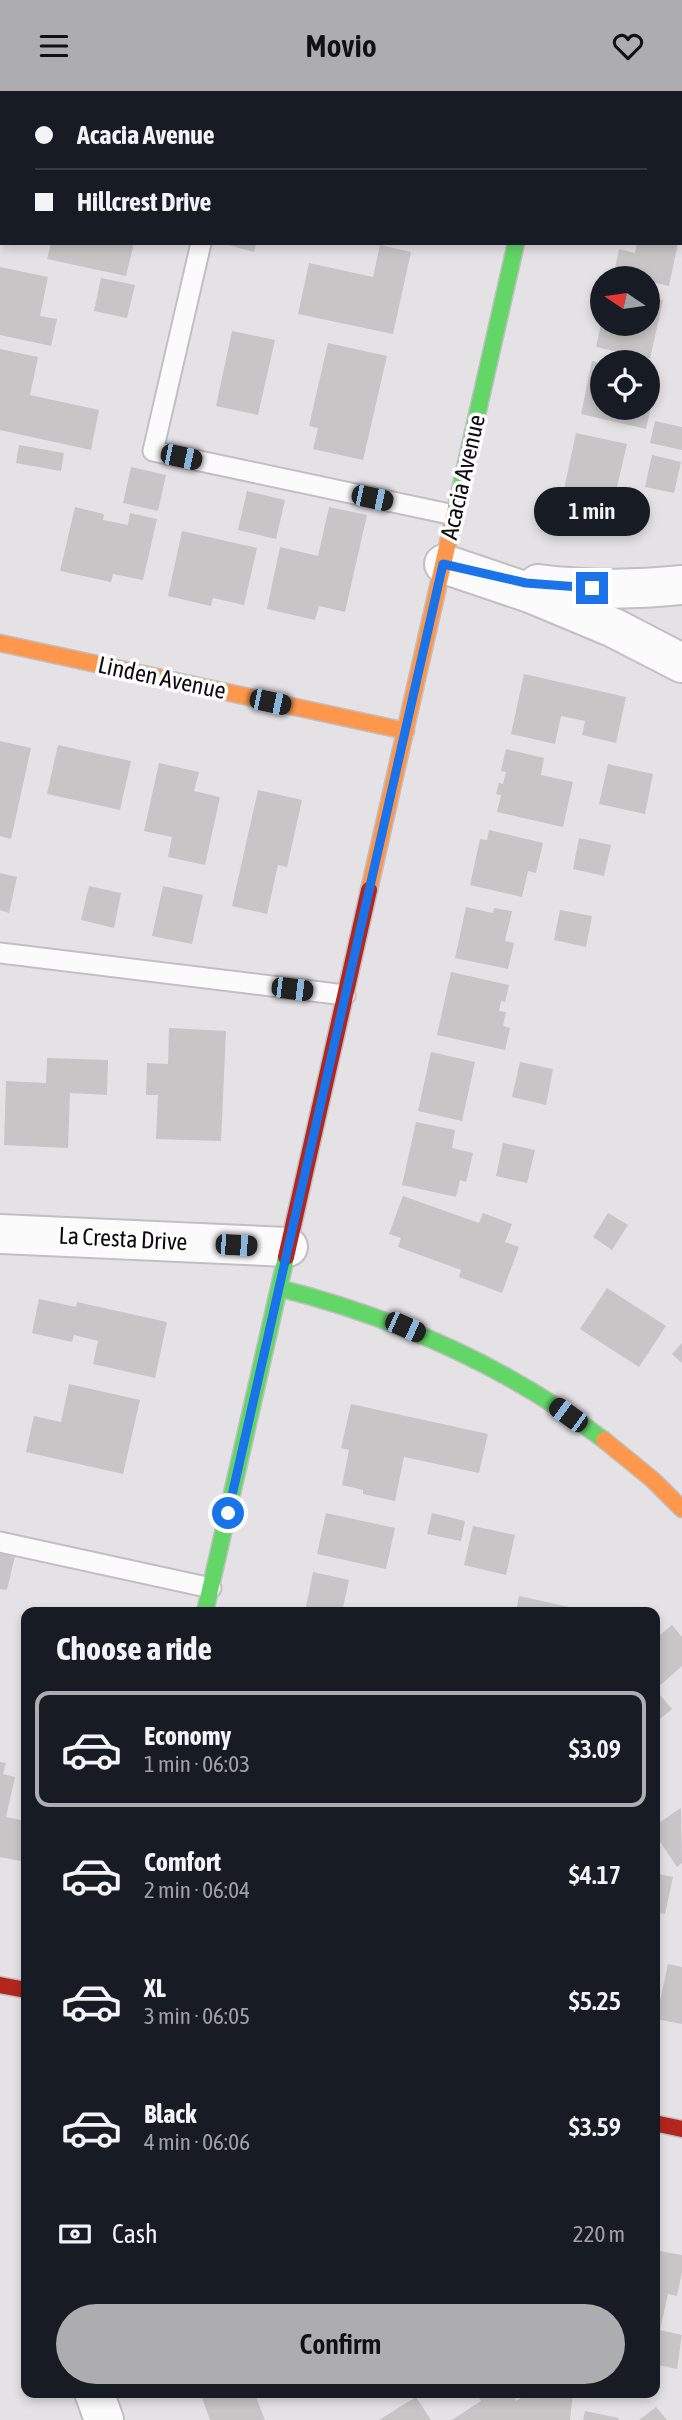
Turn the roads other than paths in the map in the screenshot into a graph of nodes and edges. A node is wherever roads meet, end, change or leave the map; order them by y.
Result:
1 (201, 245) edge
2 (516, 245) edge
3 (454, 515) junction
4 (443, 564) junction
5 (682, 585) edge
6 (0, 643) edge
7 (682, 663) edge
8 (406, 731) junction
9 (0, 953) edge
10 (345, 995) junction
11 (0, 1234) edge
12 (288, 1247) junction
13 (279, 1288) junction
14 (682, 1509) edge
15 (0, 1542) edge
16 (211, 1588) junction
17 (206, 1607) edge
18 (0, 1985) edge
19 (21, 1989) edge
20 (660, 2124) edge
21 (682, 2129) edge
22 (96, 2398) edge
23 (104, 2420) edge

1 - 3 lane
2 - 3 street, Acacia Avenue
3 - 4 street, Acacia Avenue
4 - 5 street
4 - 7 street
4 - 8 street, Acacia Avenue
6 - 8 street, Linden Avenue
8 - 10 street, Acacia Avenue
9 - 10 lane
10 - 12 street, Acacia Avenue
11 - 12 street, La Cresta Drive
12 - 13 street, Acacia Avenue
13 - 14 street
13 - 16 street, Acacia Avenue
15 - 16 lane
16 - 17 street, Acacia Avenue
18 - 19 street
20 - 21 street
22 - 23 street

